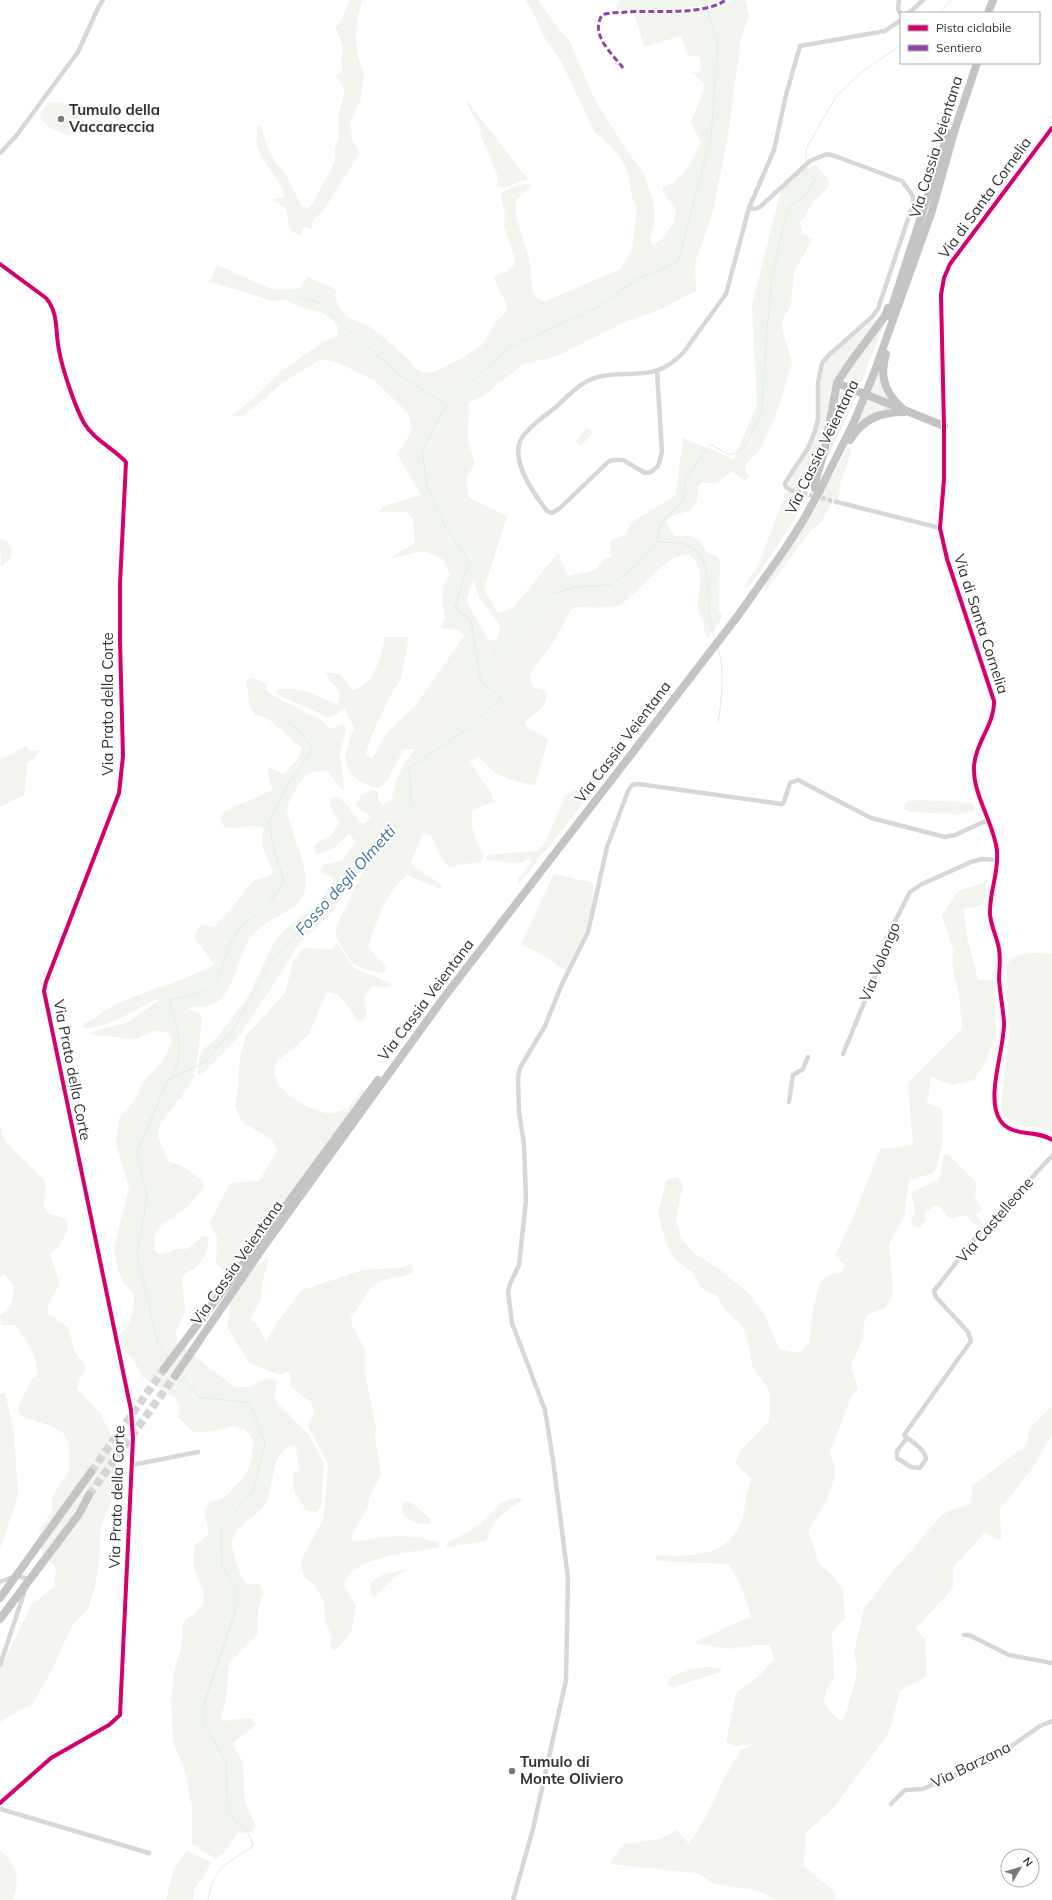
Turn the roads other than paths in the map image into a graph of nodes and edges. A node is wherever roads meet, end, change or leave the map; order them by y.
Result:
1 (103, 0) edge
2 (899, 0) edge
3 (923, 0) edge
4 (992, 0) edge
5 (997, 0) edge
6 (900, 12) edge
7 (910, 12) edge
8 (988, 12) edge
9 (993, 12) edge
10 (900, 21) edge
11 (972, 64) edge
12 (977, 64) edge
13 (1052, 128) edge
14 (0, 153) edge
15 (749, 208) junction
16 (0, 264) edge
17 (896, 293) junction
18 (893, 319) junction
19 (657, 371) junction
20 (837, 383) junction
21 (908, 412) junction
22 (944, 426) junction
23 (836, 458) junction
24 (815, 489) junction
25 (790, 490) dead end
26 (837, 502) tunnel mouth
27 (940, 528) junction
28 (720, 634) junction
29 (988, 820) junction
30 (997, 860) junction
31 (843, 1054) dead end
32 (808, 1057) dead end
33 (789, 1102) dead end
34 (1052, 1140) edge
35 (1052, 1156) edge
36 (260, 1247) junction
37 (164, 1369) tunnel mouth
38 (174, 1376) tunnel mouth
39 (907, 1438) junction
40 (198, 1452) dead end
41 (132, 1466) junction
42 (91, 1472) tunnel mouth
43 (89, 1495) tunnel mouth
44 (0, 1582) edge
45 (0, 1598) edge
46 (0, 1620) edge
47 (964, 1636) dead end
48 (1052, 1663) edge
49 (0, 1664) edge
50 (1052, 1721) edge
51 (0, 1804) edge
52 (891, 1804) dead end
53 (0, 1809) edge
54 (149, 1853) dead end
55 (513, 1900) edge

1 - 14 street
2 - 6 street
3 - 7 street
4 - 8 highway
5 - 9 highway
10 - 15 street
11 - 17 highway, Via Cassia Veientana
12 - 18 highway, Via Cassia Veientana
13 - 22 street, Via di Santa Cornelia
15 - 19 street
15 - 25 street
16 - 41 street, Via Prato della Corte
17 - 20 highway
17 - 24 highway, Via Cassia Veientana
18 - 21 highway
18 - 23 highway, Via Cassia Veientana
19 - 19 street
20 - 21 highway
20 - 24 highway
21 - 22 highway
21 - 23 highway
22 - 27 street, Via di Santa Cornelia
23 - 28 highway, Via Cassia Veientana
24 - 28 highway, Via Cassia Veientana
26 - 27 street
27 - 29 street, Via di Santa Cornelia
28 - 36 highway, Via Cassia Veientana
29 - 30 street, Via di Santa Cornelia
29 - 55 street
30 - 31 street, Via Volongo
30 - 34 street, Via di Santa Cornelia
32 - 33 street
35 - 39 street, Via Castelleone
36 - 37 highway, Via Cassia Veientana
36 - 38 highway, Via Cassia Veientana
39 - 39 street, Via Castelleone
40 - 41 street
41 - 51 street, Via Prato della Corte
42 - 45 highway
43 - 46 highway
44 - 49 street
47 - 48 street
50 - 52 street, Via Barzana
53 - 54 street

